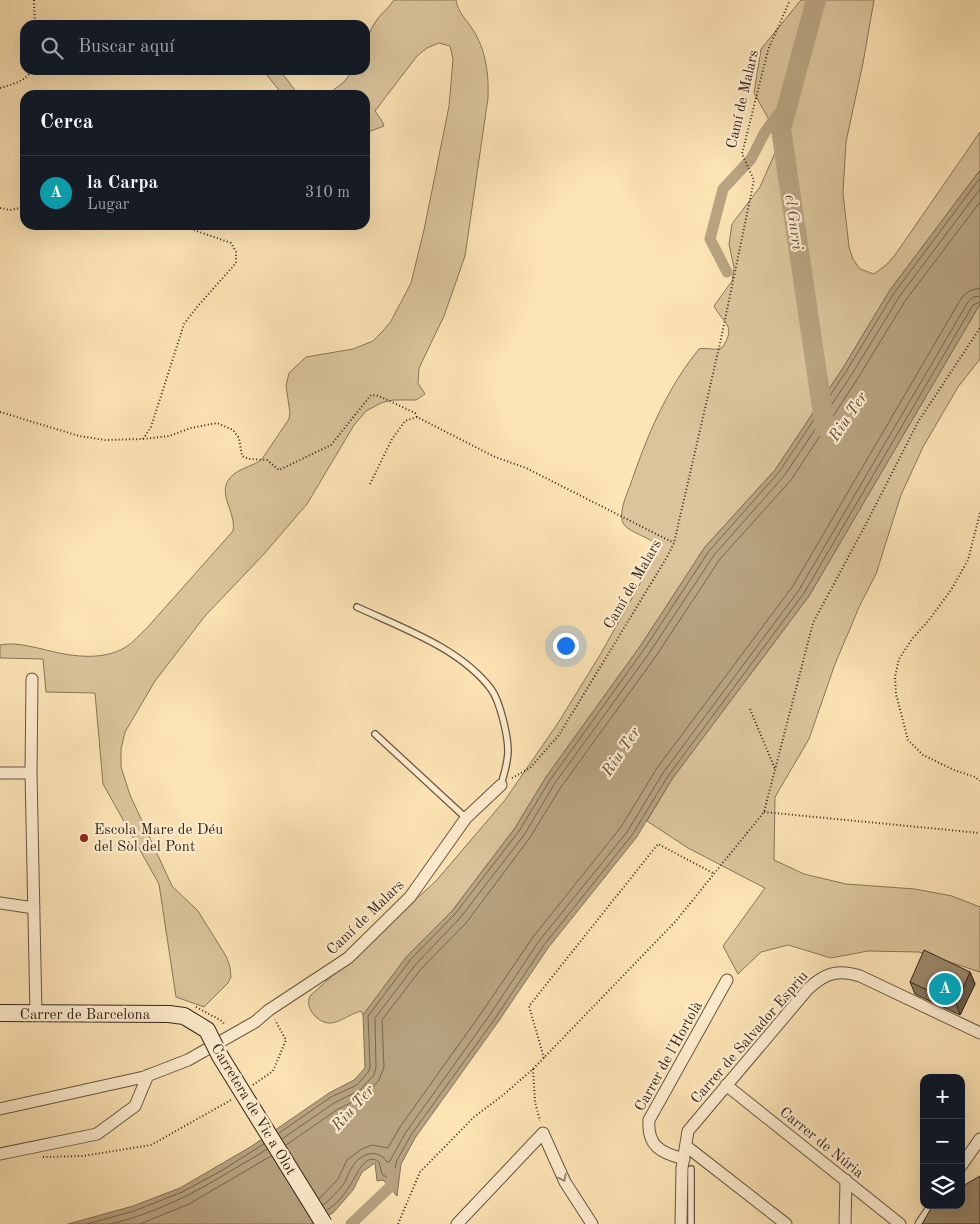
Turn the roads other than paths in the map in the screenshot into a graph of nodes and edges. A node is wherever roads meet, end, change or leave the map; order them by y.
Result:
1 (357, 607) dead end
2 (32, 679) dead end
3 (375, 734) dead end
4 (0, 773) edge
5 (31, 773) junction
6 (501, 785) joint
7 (466, 818) junction
8 (0, 903) edge
9 (34, 908) junction
10 (728, 980) dead end
11 (0, 1013) edge
12 (36, 1014) junction
13 (170, 1014) joint
14 (980, 1033) edge
15 (148, 1075) junction
16 (726, 1085) junction
17 (0, 1110) edge
18 (980, 1139) edge
19 (686, 1146) junction
20 (0, 1154) edge
21 (684, 1159) junction
22 (962, 1164) edge
23 (691, 1169) dead end
24 (846, 1180) junction
25 (931, 1209) edge
26 (324, 1224) edge
27 (457, 1224) edge
28 (592, 1224) edge
29 (681, 1224) edge
30 (691, 1224) edge
31 (786, 1224) edge
32 (845, 1224) edge
33 (900, 1224) edge
34 (921, 1224) edge

1 - 6 lane
2 - 5 street
3 - 7 lane
4 - 5 street
5 - 9 street
6 - 7 street, Camí de Malars
7 - 15 street, Camí de Malars
8 - 9 street
9 - 12 street
10 - 21 street, Carrer de l'Hortolà
11 - 12 street, Carrer de Barcelona
12 - 13 street, Carrer de Barcelona
13 - 26 street, Carretera de Vic a Olot, bridge
14 - 16 street, Carrer de Salvador Espriu
15 - 17 street, Camí de Malars
15 - 20 street
16 - 19 street, Carrer de Salvador Espriu
16 - 24 street, Carrer de Núria
18 - 22 street
19 - 21 street, Carrer de Salvador Espriu
19 - 31 street
21 - 29 street, Carrer de Salvador Espriu
23 - 30 lane
24 - 32 street
24 - 33 street, Carrer de Núria
25 - 34 street
27 -> 28 street

